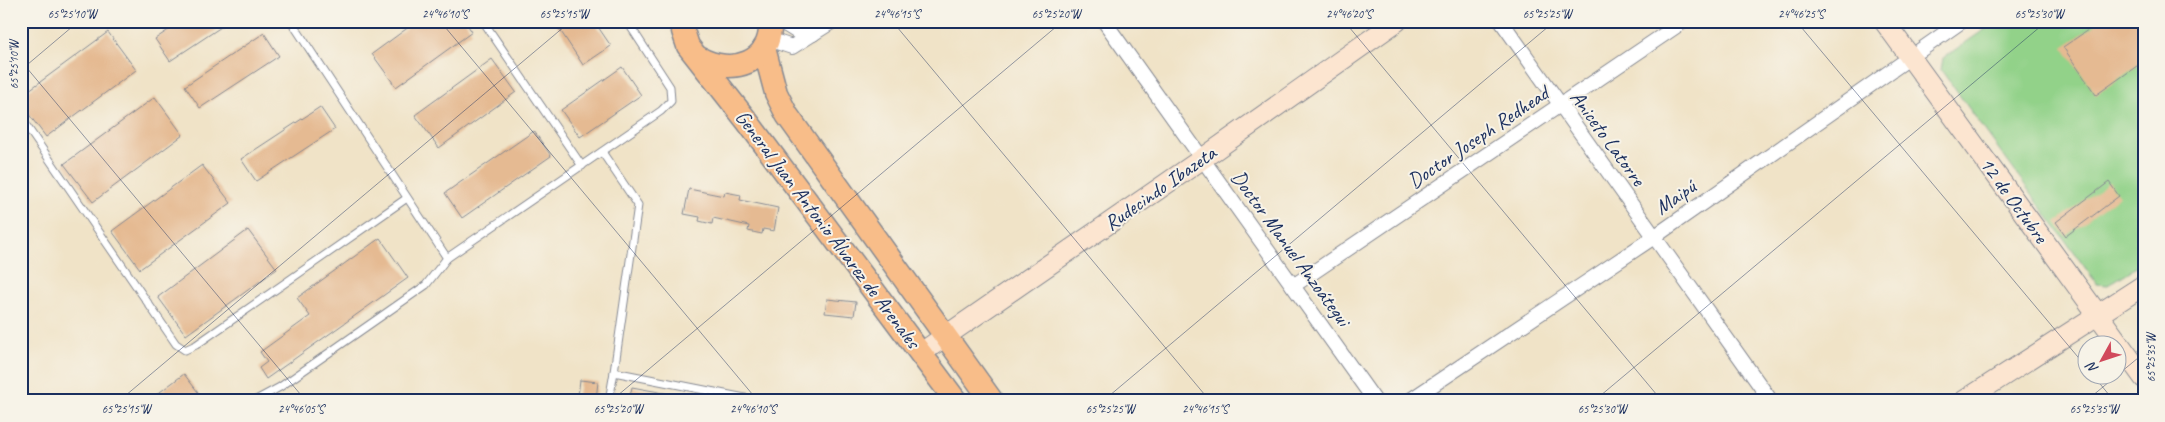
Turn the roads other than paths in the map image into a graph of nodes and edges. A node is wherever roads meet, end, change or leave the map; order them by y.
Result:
1 (290, 21) edge
2 (483, 21) edge
3 (626, 21) edge
4 (683, 21) edge
5 (833, 21) edge
6 (1104, 21) edge
7 (1397, 21) edge
8 (1501, 21) edge
9 (1684, 21) edge
10 (1884, 21) edge
11 (1962, 21) edge
12 (770, 32) edge
13 (813, 34) junction
14 (1910, 56) junction
15 (699, 58) junction
16 (1560, 106) junction
17 (21, 118) edge
18 (602, 152) junction
19 (1202, 159) junction
20 (582, 166) junction
21 (407, 198) junction
22 (1654, 237) junction
23 (447, 258) junction
24 (2144, 285) edge
25 (1293, 286) junction
26 (2097, 316) junction
27 (946, 336) junction
28 (921, 353) junction
29 (614, 372) junction
30 (2144, 378) edge
31 (254, 401) edge
32 (609, 401) edge
33 (760, 401) edge
34 (956, 401) edge
35 (992, 401) edge
36 (1375, 401) edge
37 (1409, 401) edge
38 (1771, 401) edge
39 (1964, 401) edge

1 - 21 lane
2 - 20 lane
3 - 18 lane
4 - 15 main road, General Juan Antonio Álvarez de Arenales
5 - 13 street
6 - 19 street, Doctor Manuel Anzoátegui
7 - 19 street, Rudecindo Ibazeta
8 - 16 street, Aniceto Latorre
9 - 16 street, Doctor Joseph Redhead
10 - 14 street, 12 de Octubre
11 - 14 street, Maipú
12 - 13 street
12 - 13 street
12 - 15 main road
12 - 27 main road, General Juan Antonio Álvarez de Arenales
14 - 22 street, Maipú
14 - 26 street, 12 de Octubre
15 - 28 main road, General Juan Antonio Álvarez de Arenales
16 - 22 street, Aniceto Latorre
16 - 25 street, Doctor Joseph Redhead
17 - 21 lane
18 - 20 lane
18 - 29 lane
19 - 25 street, Doctor Manuel Anzoátegui
19 - 27 street, Rudecindo Ibazeta
20 - 23 lane
21 - 23 lane
22 - 37 street, Maipú
22 - 38 street, Aniceto Latorre
23 - 31 lane
24 - 26 street
25 - 36 street, Doctor Manuel Anzoátegui
26 - 30 street, 12 de Octubre
26 - 39 street
27 - 28 street, Rudecindo Ibazeta
27 - 35 main road, General Juan Antonio Álvarez de Arenales
28 - 34 main road, General Juan Antonio Álvarez de Arenales
29 - 32 lane
29 - 33 lane

